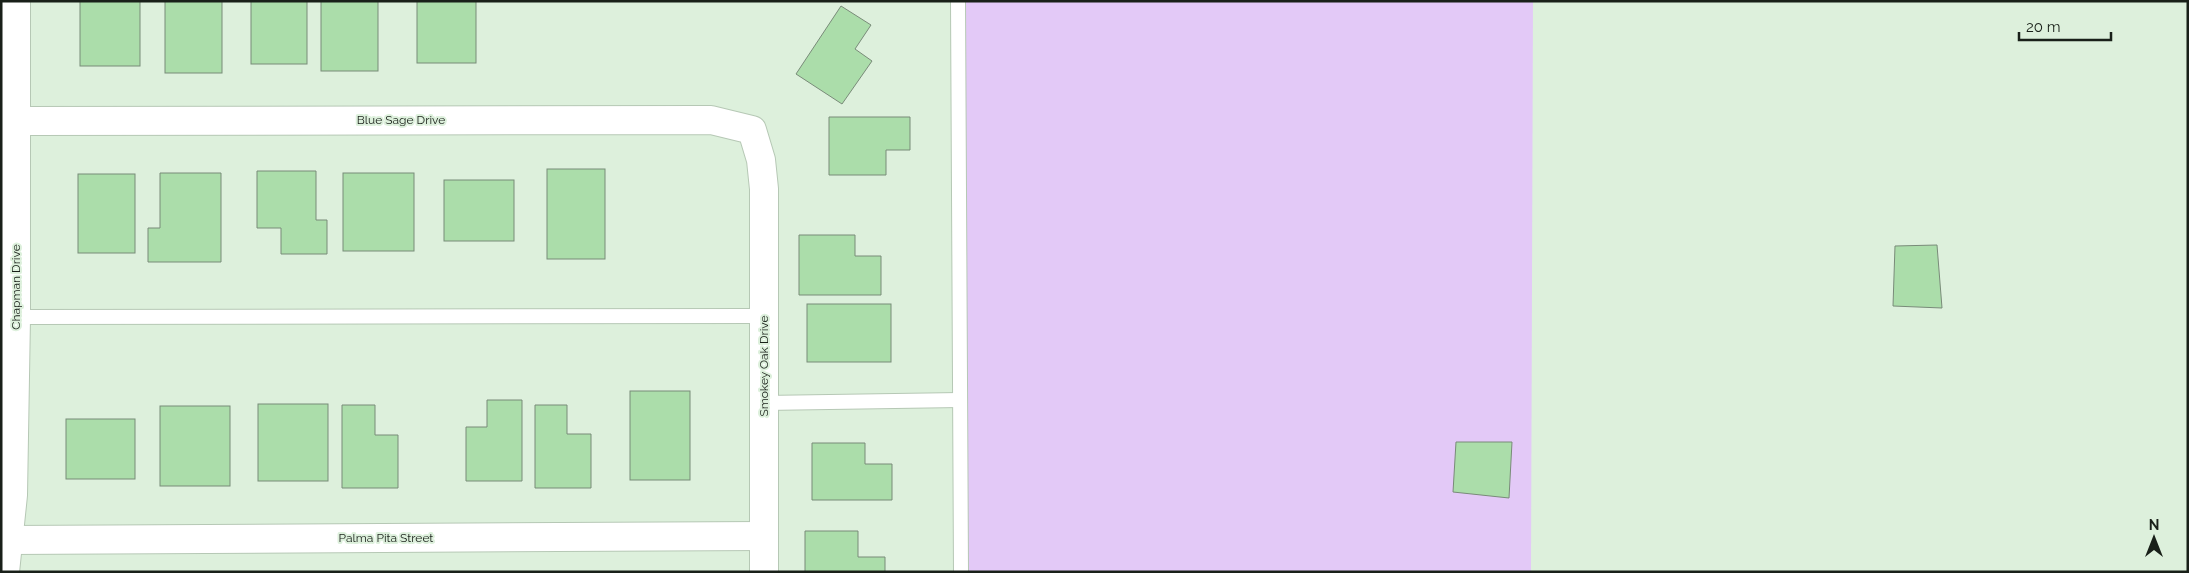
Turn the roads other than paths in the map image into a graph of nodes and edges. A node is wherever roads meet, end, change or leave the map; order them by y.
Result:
1 (16, 1) edge
2 (958, 1) edge
3 (17, 121) junction
4 (761, 160) joint
5 (764, 316) junction
6 (16, 317) junction
7 (960, 400) junction
8 (764, 403) junction
9 (764, 536) junction
10 (8, 540) junction
11 (5, 572) edge
12 (764, 572) edge
13 (961, 572) edge

1 - 3 street, Chapman Drive
2 - 7 lane
3 - 4 street, Blue Sage Drive
3 - 6 street, Chapman Drive
4 - 5 street, Smokey Oak Drive
5 - 6 lane
5 - 8 street, Smokey Oak Drive
6 - 10 street, Chapman Drive
7 - 8 lane
7 - 13 lane
8 - 9 street, Smokey Oak Drive
9 - 10 street, Palma Pita Street
9 - 12 street, Smokey Oak Drive
10 - 11 street, Chapman Drive

